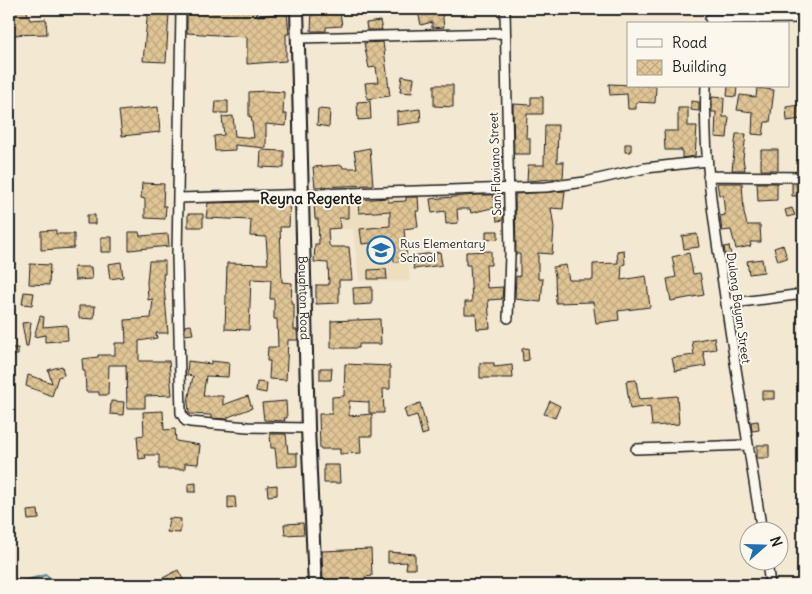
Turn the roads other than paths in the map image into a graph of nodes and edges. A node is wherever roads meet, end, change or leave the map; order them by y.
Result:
1 (181, 9) edge
2 (297, 9) edge
3 (505, 9) edge
4 (710, 9) edge
5 (803, 18) edge
6 (710, 21) edge
7 (505, 33) junction
8 (298, 38) junction
9 (706, 88) edge
10 (707, 161) junction
11 (708, 176) junction
12 (803, 177) edge
13 (508, 187) junction
14 (300, 196) junction
15 (179, 198) junction
16 (803, 294) edge
17 (726, 304) junction
18 (508, 318) dead end
19 (308, 428) junction
20 (747, 445) junction
21 (636, 449) dead end
22 (760, 522) edge
23 (768, 572) edge
24 (316, 585) edge
25 (770, 585) edge

1 - 15 street
2 - 8 main road, Boughton Road
3 - 7 street, San Flaviano Street
4 - 6 street
5 - 6 street
7 - 8 street
7 - 13 street, San Flaviano Street
8 - 14 main road, Boughton Road
9 - 10 street, Dulong Bayan Street
10 - 11 street, Dulong Bayan Street
10 - 13 street
11 - 12 street
11 - 17 street, Dulong Bayan Street
13 - 14 street
13 - 18 street, San Flaviano Street
14 - 15 street
14 - 19 main road, Boughton Road
15 - 19 street
16 - 17 street
17 - 20 street, Dulong Bayan Street
19 - 24 main road, Boughton Road
20 - 21 street
20 - 22 street, Dulong Bayan Street
23 - 25 street

